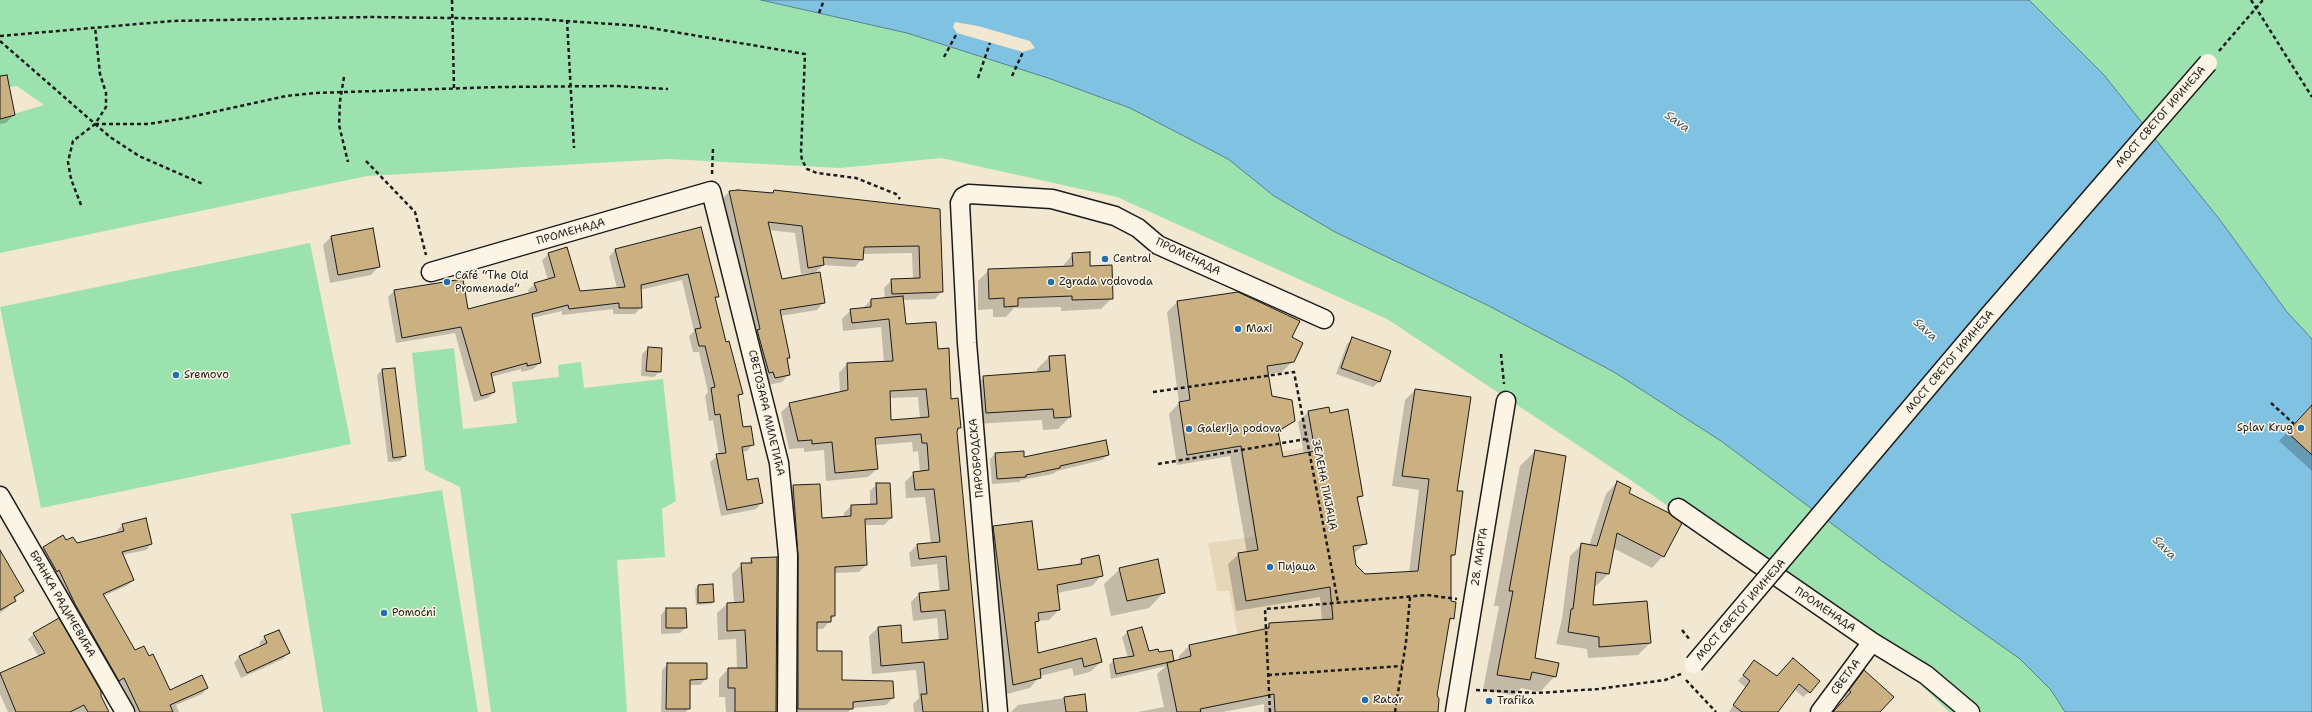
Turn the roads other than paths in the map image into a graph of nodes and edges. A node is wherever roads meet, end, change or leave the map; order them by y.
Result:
1 (2208, 63) road end
2 (711, 191) joint
3 (960, 203) joint
4 (431, 272) road end
5 (1324, 319) dead end
6 (1506, 401) road end
7 (0, 496) edge
8 (1678, 508) dead end
9 (7, 525) edge
10 (1872, 642) junction
11 (1687, 669) road end
12 (125, 712) edge
13 (787, 712) edge
14 (998, 712) edge
15 (1455, 712) edge
16 (1820, 712) edge
17 (1970, 712) edge

1 - 11 street, МОСТ СВЕТОГ ИРИНЕЈА, bridge
2 - 4 street, ПРОМЕНАДА
2 - 13 street, СВЕТОЗАРА МИЛЕТИЋА
3 - 5 street, ПРОМЕНАДА
3 - 14 street, ПАРОБРОДСКА
6 - 15 street, 28. МАРТА
7 - 9 street, БРАНКА РАДИЧЕВИЋА
8 - 10 street, ПРОМЕНАДА
9 - 12 street, БРАНКА РАДИЧЕВИЋА
10 - 16 street, СВЕТЛА
10 - 17 street, ПРОМЕНАДА

